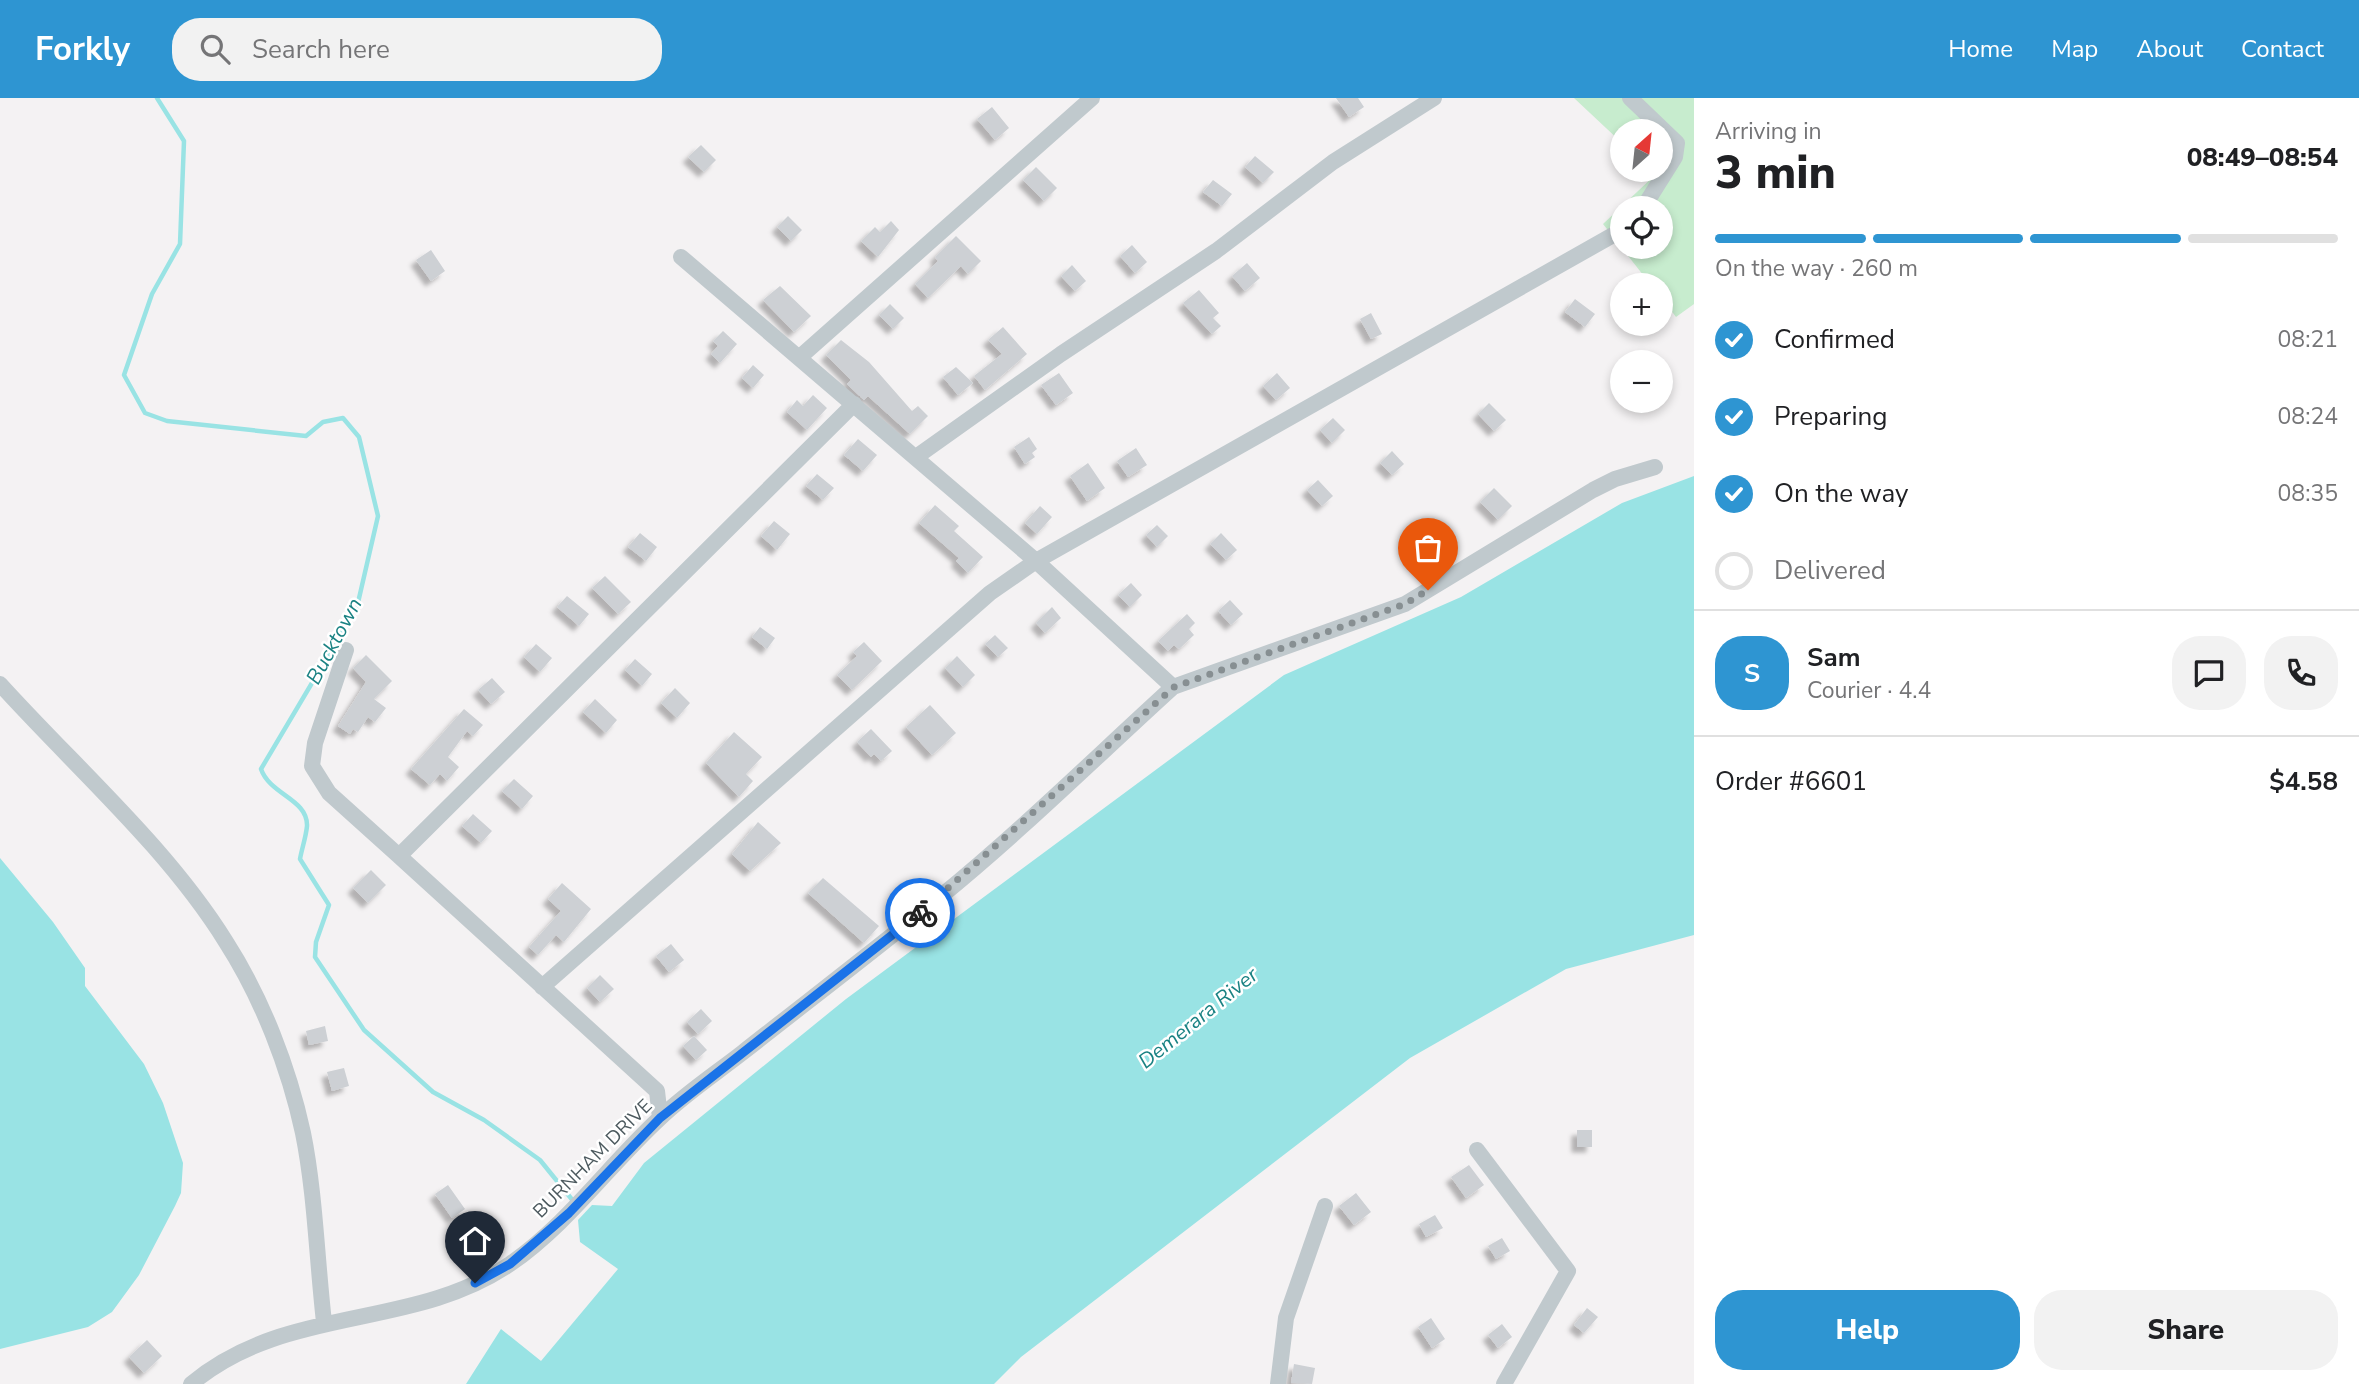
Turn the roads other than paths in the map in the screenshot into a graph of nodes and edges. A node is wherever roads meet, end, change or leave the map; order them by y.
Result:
1 (1092, 98) edge
2 (1434, 98) edge
3 (1630, 98) edge
4 (1651, 196) edge
5 (1610, 237) edge
6 (681, 257) dead end
7 (800, 357) junction
8 (854, 404) junction
9 (916, 457) junction
10 (1655, 467) dead end
11 (1036, 561) junction
12 (346, 650) dead end
13 (0, 684) edge
14 (1174, 687) junction
15 (399, 856) junction
16 (542, 987) junction
17 (660, 1118) junction
18 (1477, 1150) dead end
19 (1325, 1206) dead end
20 (324, 1322) junction
21 (191, 1384) edge
22 (1278, 1384) edge
23 (1504, 1384) edge

1 - 7 street
2 - 9 street
3 - 4 street
5 - 11 street
6 - 7 street
7 - 8 street
8 - 9 street
8 - 15 street
9 - 11 street
10 - 14 street
11 - 14 street
11 - 16 street
12 - 15 street
13 - 20 street
14 - 17 street, BURNHAM DRIVE
15 - 16 street
16 - 17 street
17 - 20 street, BURNHAM DRIVE
18 - 23 street
19 - 22 street
20 - 21 street, BURNHAM DRIVE

